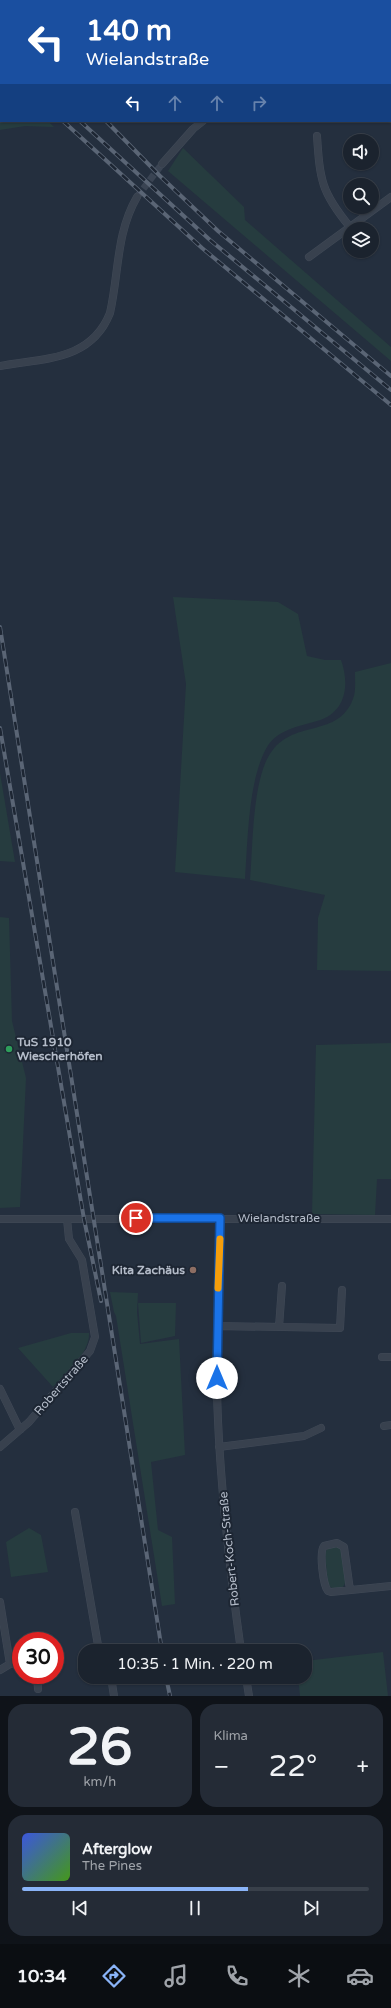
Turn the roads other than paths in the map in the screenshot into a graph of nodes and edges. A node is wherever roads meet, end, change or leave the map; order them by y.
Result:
1 (202, 122) edge
2 (317, 136) dead end
3 (162, 164) tunnel mouth
4 (137, 196) tunnel mouth
5 (391, 197) edge
6 (346, 222) edge
7 (357, 222) edge
8 (343, 232) edge
9 (309, 257) dead end
10 (0, 366) edge
11 (220, 1218) junction
12 (0, 1219) edge
13 (67, 1219) junction
14 (391, 1219) edge
15 (282, 1286) dead end
16 (342, 1290) dead end
17 (217, 1326) junction
18 (279, 1327) junction
19 (382, 1357) dead end
20 (391, 1357) edge
21 (0, 1389) edge
22 (320, 1428) dead end
23 (20, 1430) junction
24 (0, 1447) edge
25 (219, 1447) junction
26 (75, 1512) dead end
27 (391, 1586) edge
28 (350, 1590) junction
29 (0, 1602) edge
30 (98, 1644) edge
31 (240, 1644) edge
32 (10, 1664) joint
33 (0, 1670) edge
34 (38, 1684) edge
35 (112, 1684) edge
36 (247, 1684) edge
37 (38, 1689) dead end
38 (114, 1696) edge
39 (249, 1696) edge

1 - 3 street
2 - 6 street
4 - 10 street
5 - 7 street
8 - 9 street
11 - 13 street, Wielandstraße
11 - 14 street, Wielandstraße
11 - 17 street, Robert-Koch-Straße
12 - 13 street, Wielandstraße
13 - 23 street, Robertstraße
15 - 18 street
16 - 18 street
17 - 18 street
17 - 25 street, Robert-Koch-Straße
19 - 20 street
21 - 23 street
22 - 25 street
23 - 24 street, Robertstraße
25 - 31 street, Robert-Koch-Straße
26 - 30 street
27 - 28 street
28 - 28 street
29 - 32 street
32 - 33 street
34 - 37 street
35 - 38 street
36 - 39 street

